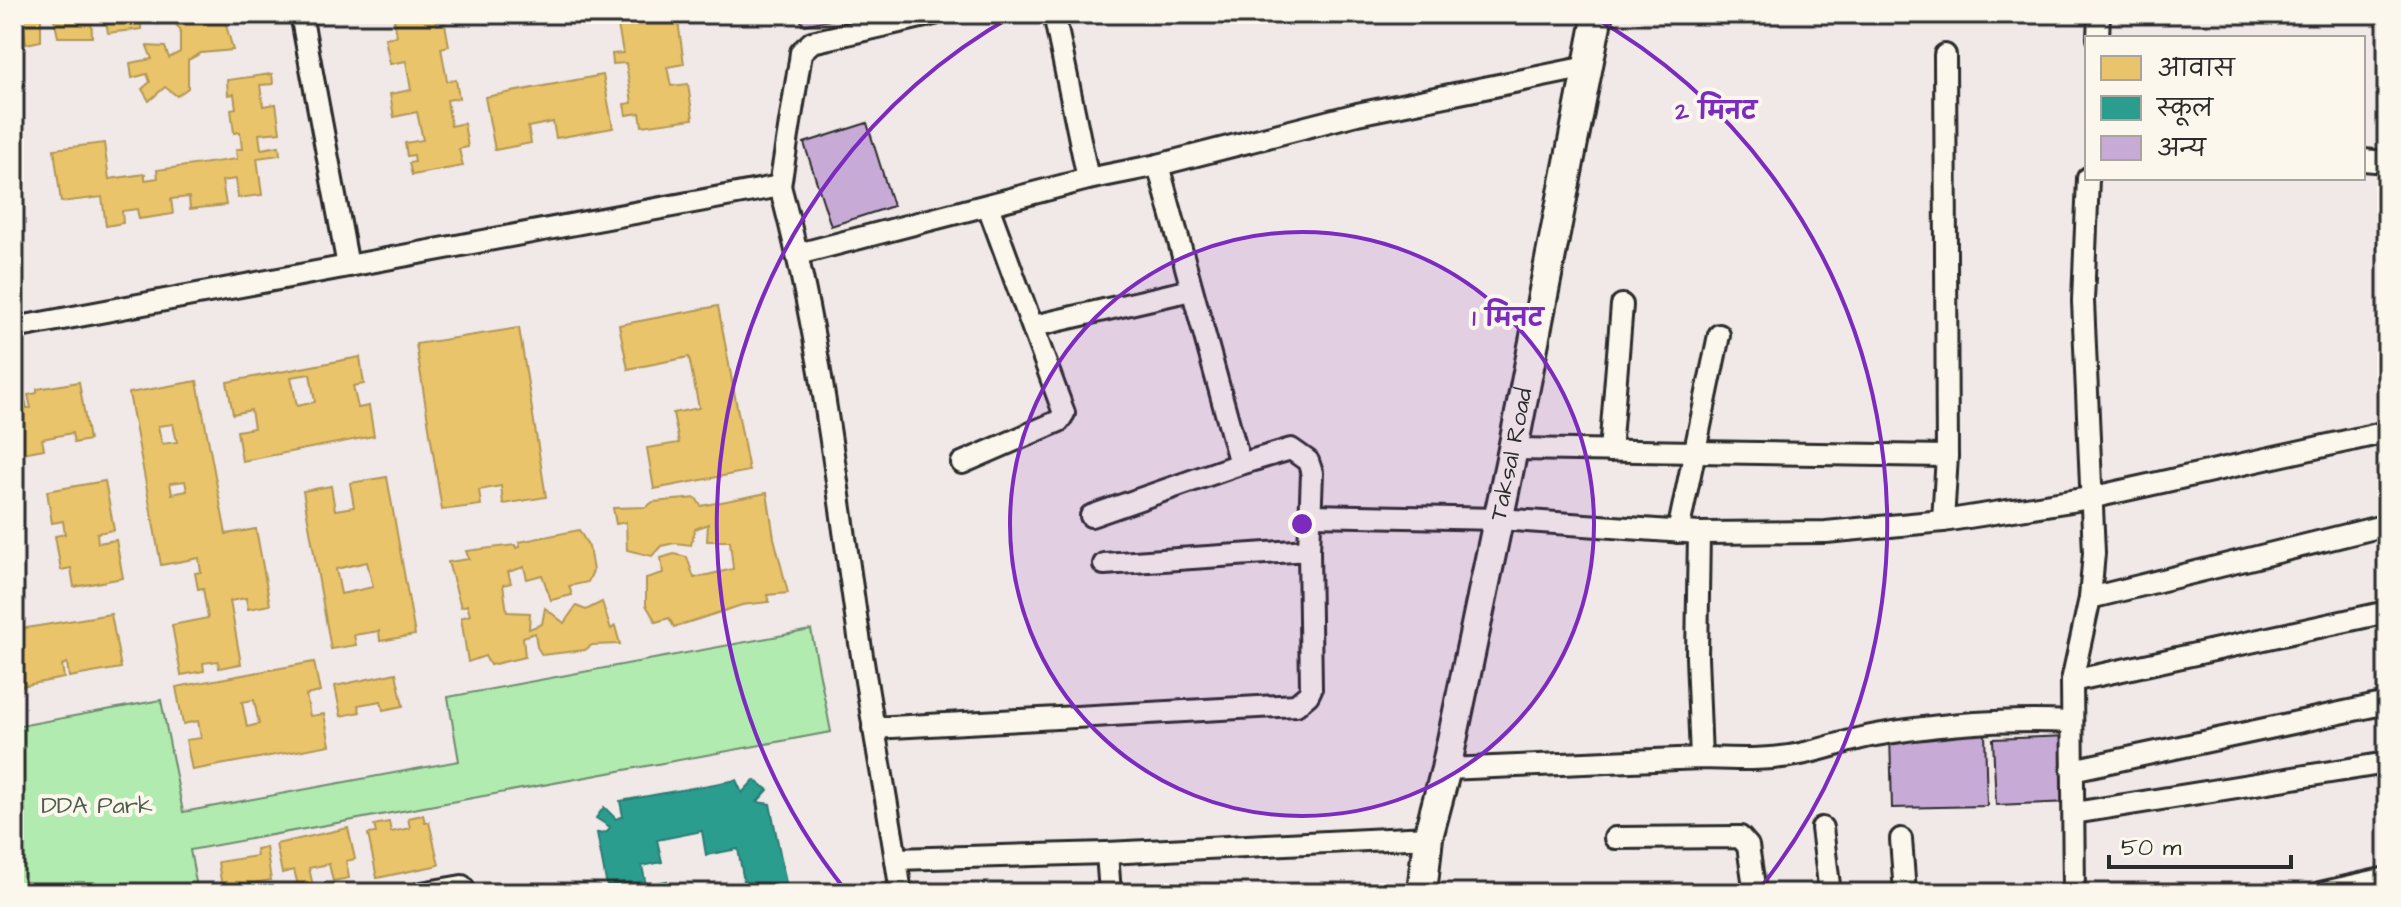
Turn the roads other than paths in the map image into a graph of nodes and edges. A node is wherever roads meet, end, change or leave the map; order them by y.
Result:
1 (301, 14) edge
2 (934, 14) edge
3 (1054, 14) edge
4 (1598, 14) edge
5 (2099, 14) edge
6 (2098, 36) edge
7 (1945, 55) dead end
8 (1587, 67) junction
9 (2365, 160) edge
10 (2387, 162) edge
11 (1158, 165) junction
12 (1088, 179) junction
13 (2088, 180) edge
14 (780, 186) junction
15 (988, 206) junction
16 (798, 254) junction
17 (348, 266) junction
18 (1191, 290) junction
19 (1622, 305) dead end
20 (1034, 326) junction
21 (14, 328) edge
22 (1719, 335) dead end
23 (2387, 432) edge
24 (1513, 449) junction
25 (1610, 451) junction
26 (1693, 452) junction
27 (1947, 456) junction
28 (962, 463) dead end
29 (1240, 464) junction
30 (2090, 498) junction
31 (1311, 515) junction
32 (1091, 516) dead end
33 (1499, 519) junction
34 (1943, 521) junction
35 (2387, 525) edge
36 (1678, 532) junction
37 (1699, 533) junction
38 (1309, 550) junction
39 (1104, 564) dead end
40 (2090, 598) junction
41 (2387, 612) edge
42 (2072, 681) junction
43 (2387, 703) edge
44 (2072, 722) junction
45 (873, 728) junction
46 (1701, 758) junction
47 (2387, 763) edge
48 (1446, 769) junction
49 (2072, 770) junction
50 (2074, 813) junction
51 (1822, 828) dead end
52 (1428, 837) junction
53 (1615, 838) dead end
54 (1901, 839) dead end
55 (1107, 853) junction
56 (896, 859) junction
57 (2387, 878) edge
58 (462, 886) dead end
59 (421, 893) edge
60 (901, 893) edge
61 (1110, 893) edge
62 (1422, 893) edge
63 (1755, 893) edge
64 (1830, 893) edge
65 (1905, 893) edge
66 (2074, 893) edge
67 (2320, 893) edge

1 - 17 street
2 - 14 street
3 - 12 street
4 - 8 street, Taksal Road
5 - 6 street
7 - 27 street
8 - 11 street
8 - 24 street, Taksal Road
9 - 10 street
11 - 12 street
11 - 18 street
12 - 15 street
13 - 30 street
14 - 16 street
14 - 17 street
15 - 16 street
15 - 20 street
16 - 45 street
17 - 21 street
18 - 20 street
18 - 29 street
19 - 25 street
20 - 28 street
22 - 26 street
23 - 30 street
24 - 25 street
24 - 33 street, Taksal Road
25 - 26 street
26 - 27 street
26 - 36 street
27 - 34 street
29 - 31 street
29 - 32 street
30 - 34 street
30 - 40 street
31 - 33 street
31 - 38 street
33 - 36 street
33 - 48 street, Taksal Road
34 - 37 street
35 - 40 street
36 - 37 street
37 - 46 street
38 - 39 street
38 - 45 street
40 - 42 street
41 - 42 street
42 - 44 street
43 - 49 street
44 - 46 street
44 - 49 street
45 - 56 street
46 - 48 street
47 - 50 street
48 - 52 street, Taksal Road
49 - 50 street
50 - 66 street
51 - 64 street
52 - 55 street
52 - 62 street, Taksal Road
53 - 63 street
54 - 65 street
55 - 56 street
55 - 61 street
56 - 60 street
57 - 67 street
58 - 59 street

